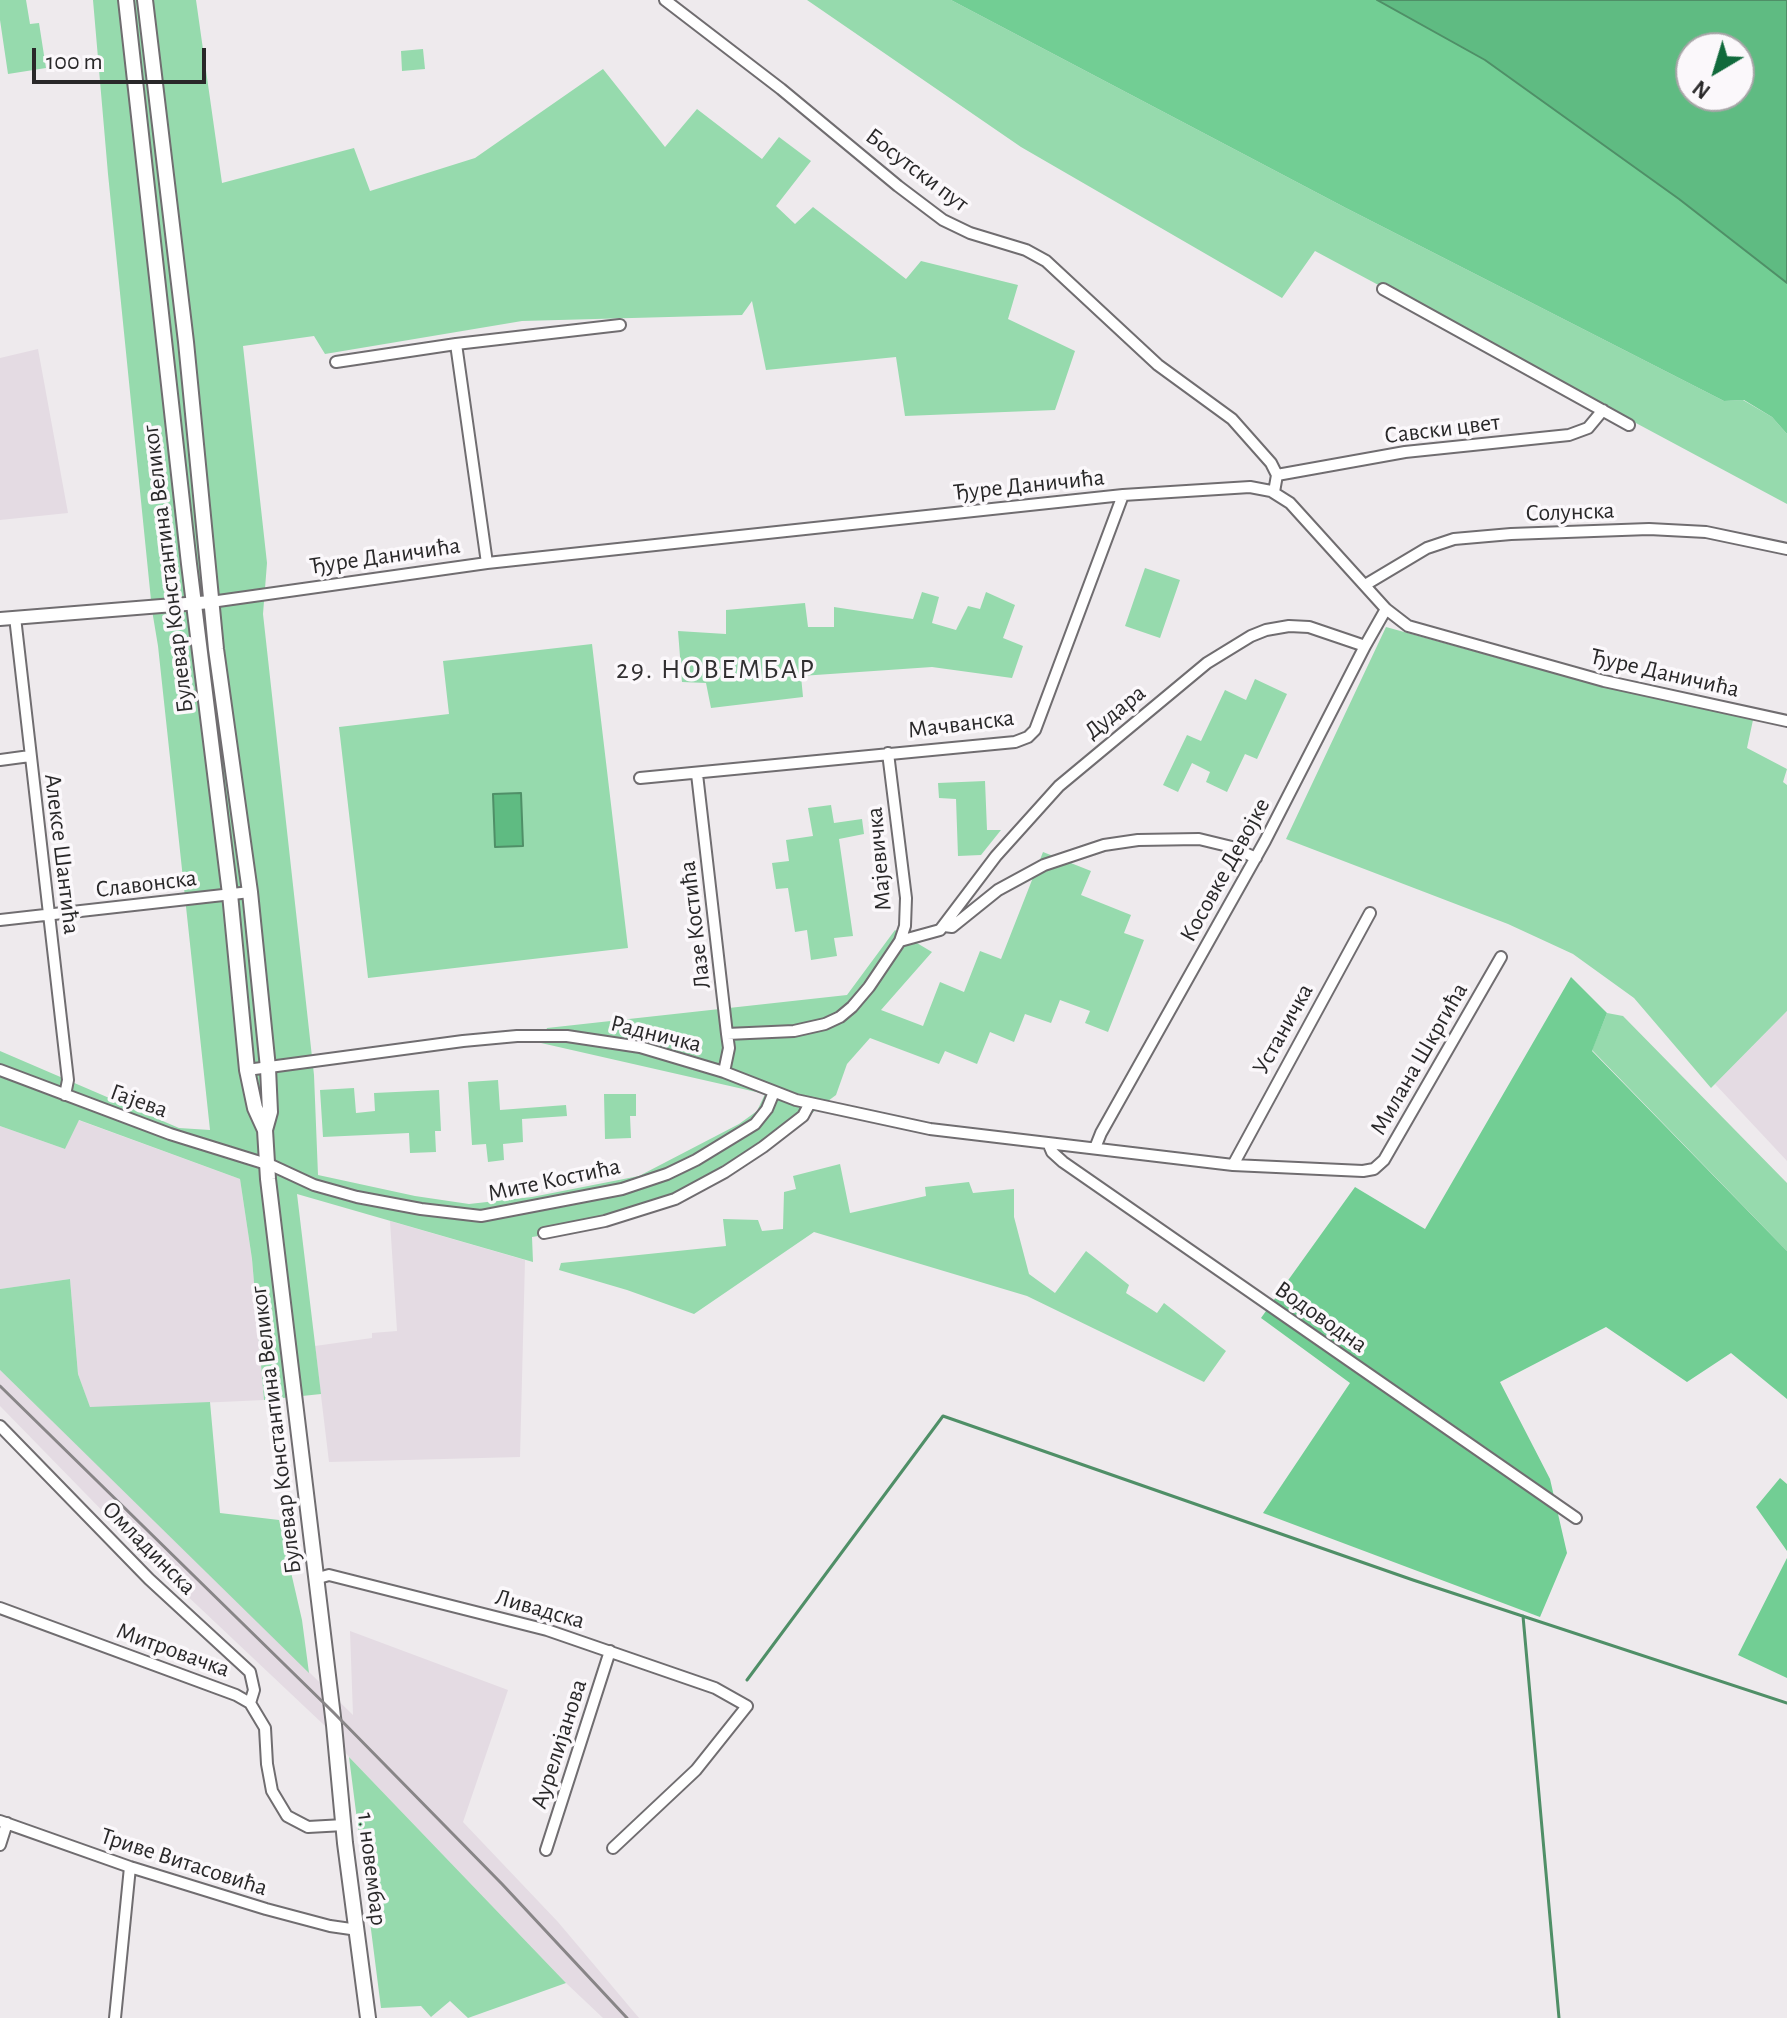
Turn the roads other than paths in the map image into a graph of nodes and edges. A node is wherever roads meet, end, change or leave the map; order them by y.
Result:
1 (126, 0) edge
2 (145, 0) edge
3 (665, 0) edge
4 (1383, 289) dead end
5 (620, 325) dead end
6 (456, 344) junction
7 (336, 362) dead end
8 (1603, 410) junction
9 (1629, 425) dead end
10 (1277, 475) junction
11 (1274, 492) junction
12 (1123, 495) junction
13 (1787, 549) edge
14 (487, 563) junction
15 (1365, 585) junction
16 (211, 602) junction
17 (194, 603) junction
18 (1386, 609) junction
19 (15, 617) junction
20 (0, 619) edge
21 (1365, 646) junction
22 (1787, 721) edge
23 (888, 753) junction
24 (30, 756) junction
25 (0, 760) edge
26 (697, 774) junction
27 (640, 778) dead end
28 (1256, 858) junction
29 (250, 892) junction
30 (230, 894) junction
31 (1370, 913) dead end
32 (50, 915) junction
33 (0, 920) edge
34 (944, 926) junction
35 (900, 941) junction
36 (1501, 957) dead end
37 (727, 1034) junction
38 (268, 1068) junction
39 (0, 1070) edge
40 (247, 1070) junction
41 (724, 1072) junction
42 (774, 1092) junction
43 (65, 1095) junction
44 (810, 1103) junction
45 (265, 1130) junction
46 (1049, 1145) junction
47 (1095, 1148) junction
48 (267, 1164) junction
49 (1233, 1165) junction
50 (544, 1233) dead end
51 (0, 1426) edge
52 (1576, 1518) dead end
53 (315, 1579) junction
54 (0, 1608) edge
55 (610, 1651) junction
56 (250, 1703) junction
57 (334, 1725) joint
58 (4, 1822) edge
59 (344, 1825) junction
60 (0, 1845) edge
61 (613, 1848) dead end
62 (546, 1850) dead end
63 (130, 1867) junction
64 (358, 1930) junction
65 (115, 2018) edge
66 (368, 2018) edge

1 - 17 main road, Булевар Константина Великог
2 - 16 main road, Булевар Константина Великог
3 - 10 street, Босутски пут
4 - 8 street
5 - 6 street
6 - 7 street
6 - 14 street
8 - 9 street
8 - 10 street, Савски цвет
10 - 11 street
11 - 12 street, Ђуре Даничића
11 - 15 street, Ђуре Даничића
12 - 14 street, Ђуре Даничића
12 - 23 street, Мачванска
13 - 15 street, Солунска
14 - 16 street, Ђуре Даничића
15 - 18 street, Ђуре Даничића
16 - 17 street
16 - 29 main road, Булевар Константина Великог
17 - 19 street
17 - 30 main road, Булевар Константина Великог
18 - 21 street, Косовке Девојке
18 - 22 street, Ђуре Даничића
19 - 20 street
19 - 24 street, Алексе Шантића
21 - 28 street, Косовке Девојке
21 - 34 street, Дудара
23 - 26 street, Мачванска
23 - 35 street, Мајевичка
24 - 25 street
24 - 32 street, Алексе Шантића
26 - 27 street, Мачванска
26 - 37 street, Лазе Костића
28 - 34 street
28 - 47 street, Косовке Девојке
29 - 30 street, Славонска
29 - 38 main road, Булевар Константина Великог
30 - 32 street, Славонска
30 - 40 main road, Булевар Константина Великог
31 - 49 street, Устаничка
32 - 33 street, Славонска
32 - 43 street, Алексе Шантића
34 - 35 street
35 - 37 street, Мајевичка
36 - 49 street, Милана Шкргића
37 - 41 street, Лазе Костића
38 - 40 street, Радничка
38 - 41 street, Радничка
38 - 45 main road, Булевар Константина Великог
39 - 43 street, Гајева
40 - 45 main road, Булевар Константина Великог
41 - 42 street, Радничка
42 - 44 street, Радничка
42 - 48 street, Мите Костића
43 - 48 street, Гајева
44 - 46 street, Радничка
44 - 50 street
45 - 48 main road, Булевар Константина Великог
46 - 47 street
46 - 52 street, Водоводна
47 - 49 street
48 - 53 main road, Булевар Константина Великог
51 - 56 street, Омладинска
53 - 55 street, Ливадска
53 - 57 main road, Булевар Константина Великог
54 - 56 street, Митровачка
55 - 61 street, Ливадска
55 - 62 street, Аурелијанова
56 - 59 street, Митровачка
57 - 59 main road, 1. новембар
58 - 60 street
58 - 63 street, Триве Витасовића
59 - 64 main road, 1. новембар
63 - 64 street, Триве Витасовића
63 - 65 street
64 - 66 main road, 1. новембар

